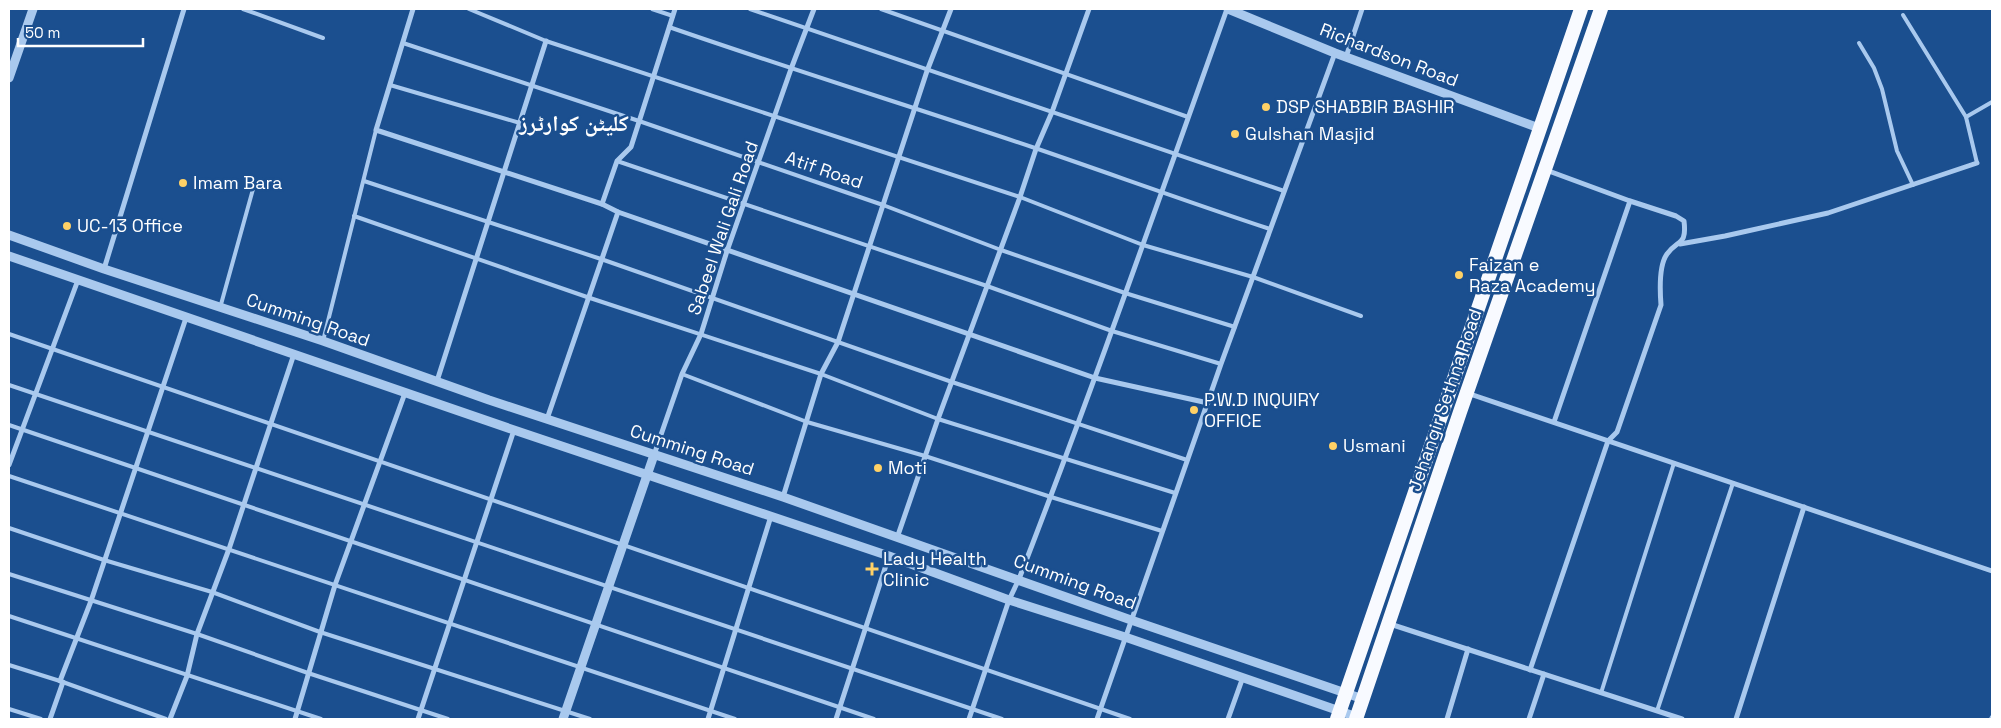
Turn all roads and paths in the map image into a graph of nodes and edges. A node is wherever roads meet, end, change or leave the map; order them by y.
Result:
1 (32, 9) edge
2 (184, 9) edge
3 (243, 9) edge
4 (413, 9) edge
5 (468, 9) edge
6 (652, 9) edge
7 (675, 9) edge
8 (750, 9) edge
9 (814, 9) edge
10 (881, 9) edge
11 (951, 9) edge
12 (1090, 9) edge
13 (1228, 9) edge
14 (1362, 9) edge
15 (1581, 9) edge
16 (1601, 9) edge
17 (1903, 15) dead end
18 (673, 16) junction
19 (669, 27) junction
20 (808, 29) junction
21 (942, 30) junction
22 (323, 38) dead end
23 (546, 41) junction
24 (403, 43) junction
25 (1859, 43) dead end
26 (1335, 53) junction
27 (1346, 57) junction
28 (791, 69) junction
29 (927, 70) junction
30 (1066, 74) junction
31 (653, 76) junction
32 (9, 78) edge
33 (390, 85) junction
34 (532, 85) junction
35 (1992, 102) edge
36 (915, 109) junction
37 (1052, 112) junction
38 (776, 115) junction
39 (1188, 117) junction
40 (1966, 118) junction
41 (639, 121) junction
42 (520, 123) junction
43 (1539, 128) junction
44 (376, 130) junction
45 (1036, 148) junction
46 (1176, 154) junction
47 (898, 158) junction
48 (617, 161) junction
49 (759, 162) junction
50 (1977, 163) joint
51 (1546, 170) junction
52 (504, 172) junction
53 (364, 181) junction
54 (255, 182) dead end
55 (1912, 185) junction
56 (1284, 191) junction
57 (1162, 194) junction
58 (1020, 197) junction
59 (1630, 201) junction
60 (602, 204) junction
61 (743, 205) junction
62 (883, 205) junction
63 (618, 212) junction
64 (354, 216) junction
65 (488, 222) junction
66 (1270, 229) junction
67 (9, 235) edge
68 (1680, 244) junction
69 (1144, 245) junction
70 (869, 247) junction
71 (1001, 250) junction
72 (727, 251) junction
73 (9, 256) edge
74 (476, 259) junction
75 (601, 259) junction
76 (104, 269) junction
77 (1253, 278) junction
78 (78, 280) junction
79 (987, 286) junction
80 (853, 293) junction
81 (1125, 293) junction
82 (587, 298) junction
83 (713, 299) junction
84 (220, 308) junction
85 (1361, 316) dead end
86 (186, 318) junction
87 (1235, 327) junction
88 (1112, 331) junction
89 (970, 333) junction
90 (9, 334) edge
91 (701, 334) junction
92 (323, 341) junction
93 (838, 342) junction
94 (52, 349) junction
95 (294, 354) junction
96 (1221, 364) junction
97 (682, 374) junction
98 (822, 374) junction
99 (1095, 378) junction
100 (436, 381) junction
101 (952, 382) junction
102 (9, 385) edge
103 (163, 387) junction
104 (405, 393) junction
105 (1467, 393) junction
106 (35, 394) junction
107 (1208, 403) junction
108 (547, 419) junction
109 (938, 419) junction
110 (807, 422) junction
111 (1554, 422) junction
112 (271, 424) junction
113 (9, 425) edge
114 (1078, 425) junction
115 (21, 429) junction
116 (514, 430) junction
117 (148, 432) junction
118 (1608, 440) junction
119 (654, 455) junction
120 (925, 456) junction
121 (1065, 459) junction
122 (1187, 460) junction
123 (379, 461) junction
124 (1674, 463) junction
125 (9, 465) edge
126 (135, 468) junction
127 (256, 468) junction
128 (647, 475) junction
129 (9, 476) edge
130 (1733, 483) junction
131 (1175, 493) junction
132 (783, 497) junction
133 (1051, 498) junction
134 (492, 500) junction
135 (363, 504) junction
136 (243, 505) junction
137 (1804, 507) junction
138 (120, 513) junction
139 (770, 516) junction
140 (9, 528) edge
141 (1162, 530) junction
142 (897, 538) junction
143 (350, 541) junction
144 (477, 542) junction
145 (622, 545) junction
146 (228, 549) junction
147 (889, 556) junction
148 (104, 560) junction
149 (1992, 571) edge
150 (9, 574) edge
151 (1019, 579) junction
152 (464, 580) junction
153 (335, 585) junction
154 (608, 587) junction
155 (748, 588) junction
156 (212, 592) junction
157 (1010, 600) junction
158 (91, 601) junction
159 (9, 616) edge
160 (1131, 620) junction
161 (1388, 623) junction
162 (450, 624) junction
163 (595, 624) junction
164 (866, 628) junction
165 (735, 629) junction
166 (320, 632) junction
167 (197, 634) junction
168 (1125, 637) junction
169 (76, 638) junction
170 (1468, 649) junction
171 (9, 665) edge
172 (580, 668) junction
173 (724, 668) junction
174 (434, 669) junction
175 (852, 669) junction
176 (986, 670) junction
177 (1530, 670) junction
178 (308, 673) junction
179 (1544, 674) junction
180 (188, 676) junction
181 (1243, 677) junction
182 (60, 681) junction
183 (1347, 693) junction
184 (1601, 693) junction
185 (1363, 699) junction
186 (9, 708) edge
187 (839, 708) junction
188 (973, 709) junction
189 (1100, 709) junction
190 (298, 711) junction
191 (420, 711) junction
192 (710, 711) junction
193 (1657, 711) junction
194 (564, 715) edge
195 (1338, 715) edge
196 (1357, 718) edge
197 (41, 719) edge
198 (50, 719) edge
199 (168, 719) edge
200 (295, 719) edge
201 (321, 719) edge
202 (418, 719) edge
203 (448, 719) edge
204 (590, 719) edge
205 (708, 719) edge
206 (735, 719) edge
207 (836, 719) edge
208 (874, 719) edge
209 (969, 719) edge
210 (1002, 719) edge
211 (1097, 719) edge
212 (1130, 719) edge
213 (1228, 719) edge
214 (1446, 719) edge
215 (1529, 719) edge
216 (1682, 719) edge
217 (1736, 719) edge

1 - 32 street
2 - 76 street
3 - 22 lane
4 - 24 street
5 - 23 lane
6 - 18 lane
7 - 18 street
8 - 20 lane
9 - 20 street, Sabeel Wali Gali Road
10 - 21 lane
11 - 21 street
12 - 30 street
13 - 26 street, Richardson Road
13 - 39 street
14 - 27 street
15 - 43 highway, Jehangir Sethna Road
16 - 51 highway, Jehangir Sethna Road
17 - 40 lane
18 - 19 street
19 - 28 lane
19 - 31 street
20 - 28 street, Sabeel Wali Gali Road
20 - 29 lane
21 - 29 street
21 - 30 lane
23 - 31 lane
23 - 34 street
24 - 33 street
24 - 34 lane, Atif Road
25 - 55 lane
26 - 27 street, Richardson Road
26 - 56 street
27 - 43 street, Richardson Road
28 - 36 lane
28 - 38 street, Sabeel Wali Gali Road
29 - 36 street
29 - 37 lane
30 - 37 street
30 - 39 lane
31 - 38 lane
31 - 41 street
33 - 42 lane
33 - 44 street
34 - 41 lane, Atif Road
34 - 42 street
35 - 40 lane
36 - 45 lane
36 - 47 street
37 - 45 street
37 - 46 lane
38 - 47 lane
38 - 49 street, Sabeel Wali Gali Road
39 - 46 street
40 - 50 lane
41 - 48 street
41 - 49 lane, Atif Road
42 - 52 street
43 - 183 highway, Jehangir Sethna Road
44 - 52 street
44 - 53 lane
45 - 57 lane
45 - 58 street
46 - 56 lane
46 - 57 street
47 - 58 lane
47 - 62 street
48 - 60 street
48 - 61 lane
49 - 61 street, Sabeel Wali Gali Road
49 - 62 lane, Atif Road
50 - 55 street
51 - 59 street
51 - 105 highway, Jehangir Sethna Road
52 - 60 street
52 - 65 street
53 - 64 lane
53 - 65 lane
54 - 84 lane
55 - 68 street
56 - 66 street
57 - 66 lane
57 - 69 street
58 - 69 lane
58 - 71 street
59 - 68 street
59 - 111 street
60 - 63 street
61 - 70 lane
61 - 72 street, Sabeel Wali Gali Road
62 - 70 street
62 - 71 lane, Atif Road
63 - 72 street
63 - 75 street
64 - 74 lane
64 - 92 lane
65 - 74 street
65 - 75 lane
66 - 77 street
67 - 76 street, Cumming Road
68 - 118 street
69 - 77 lane
69 - 81 street
70 - 79 lane
70 - 80 street
71 - 79 street
71 - 81 lane, Atif Road
72 - 80 street
72 - 83 street, Sabeel Wali Gali Road
73 - 78 street, Cumming Road
74 - 82 lane
74 - 100 street
75 - 82 street
75 - 83 lane
76 - 84 street, Cumming Road
77 - 85 lane
77 - 87 street
78 - 86 street, Cumming Road
78 - 94 street
79 - 88 lane
79 - 89 street
80 - 89 street
80 - 93 street
81 - 87 lane, Atif Road
81 - 88 street
82 - 91 lane
82 - 108 street
83 - 91 street, Sabeel Wali Gali Road
83 - 93 lane
84 - 92 street, Cumming Road
86 - 95 street, Cumming Road
86 - 103 street
87 - 96 street
88 - 96 lane
88 - 99 street
89 - 99 street
89 - 101 street
90 - 94 lane
91 - 97 street, Sabeel Wali Gali Road
91 - 98 lane
92 - 100 street, Cumming Road
93 - 98 street
93 - 101 lane
94 - 103 lane
94 - 106 street
95 - 104 street, Cumming Road
95 - 112 street
96 - 107 street
97 - 110 lane
97 - 119 street, Sabeel Wali Gali Road
98 - 109 lane
98 - 110 street
99 - 107 street
99 - 114 street
100 - 108 street, Cumming Road
101 - 109 street
101 - 114 lane
102 - 106 lane
103 - 112 lane
103 - 117 street
104 - 116 street, Cumming Road
104 - 123 street
105 - 111 street
105 - 161 highway, Jehangir Sethna Road
106 - 115 street
106 - 117 lane
107 - 122 street
108 - 119 street, Cumming Road
109 - 120 street
109 - 121 lane
110 - 120 lane
110 - 132 street
111 - 118 street
112 - 123 lane
112 - 127 street
113 - 115 lane
114 - 121 street
114 - 122 lane
115 - 125 street
115 - 126 lane
116 - 128 street, Cumming Road
116 - 134 street
117 - 126 street
117 - 127 lane
118 - 124 street
118 - 177 street
119 - 128 street
119 - 132 street, Cumming Road
120 - 133 lane
120 - 142 street
121 - 131 lane
121 - 133 street
122 - 131 street
123 - 134 lane
123 - 135 street
124 - 130 street
124 - 184 lane
126 - 136 lane
126 - 138 street
127 - 135 lane
127 - 136 street
128 - 139 street, Cumming Road
128 - 145 street
129 - 138 lane
130 - 137 street
130 - 193 lane
131 - 141 street
132 - 142 street, Cumming Road
133 - 141 lane
133 - 151 street
134 - 144 street
134 - 145 lane
135 - 143 street
135 - 144 lane
136 - 143 lane
136 - 146 street
137 - 149 street
137 - 217 street
138 - 146 lane
138 - 148 street
139 - 147 street, Cumming Road
139 - 155 street
140 - 148 lane
141 - 160 street
142 - 151 street, Cumming Road
143 - 152 lane
143 - 153 street
144 - 152 street
144 - 154 lane
145 - 154 street
145 - 155 lane
146 - 153 lane
146 - 156 street
147 - 157 street, Cumming Road
147 - 164 street
148 - 156 lane
148 - 158 street
150 - 158 lane
151 - 157 street
151 - 160 street, Cumming Road
152 - 162 street
152 - 163 lane
153 - 162 lane
153 - 166 street
154 - 163 street
154 - 165 lane
155 - 164 lane
155 - 165 street
156 - 166 lane
156 - 167 street
157 - 168 street, Cumming Road
157 - 176 street
158 - 167 lane
158 - 169 street
159 - 169 lane
160 - 168 street
160 - 183 street, Cumming Road
161 - 170 street
161 - 185 highway, Jehangir Sethna Road
162 - 172 lane
162 - 174 street
163 - 172 street
163 - 173 lane
164 - 175 street
164 - 176 lane
165 - 173 street
165 - 175 lane
166 - 174 lane
166 - 178 street
167 - 178 lane
167 - 180 street
168 - 181 street, Cumming Road
168 - 189 street
169 - 180 lane
169 - 182 street
170 - 177 street
170 - 214 street
171 - 182 lane
172 - 192 lane
172 - 194 street
173 - 187 lane
173 - 192 street
174 - 191 street
174 - 194 lane
175 - 187 street
175 - 188 lane
176 - 188 street
176 - 189 lane
177 - 179 street
178 - 190 street
178 - 191 lane
179 - 184 street
179 - 215 street
180 - 190 lane
180 - 199 street
181 - 195 street, Cumming Road
181 - 213 street
182 - 198 street
182 - 199 lane
183 - 185 street, Cumming Road
183 - 195 highway, Jehangir Sethna Road
184 - 193 street
185 - 196 highway, Jehangir Sethna Road
186 - 197 lane
187 - 207 street
187 - 208 lane
188 - 209 street
188 - 210 lane
189 - 211 street
189 - 212 lane
190 - 200 street
190 - 201 lane
191 - 202 street
191 - 203 lane
192 - 205 street
192 - 206 lane
193 - 216 street
194 - 204 lane
195 - 196 street, Cumming Road

